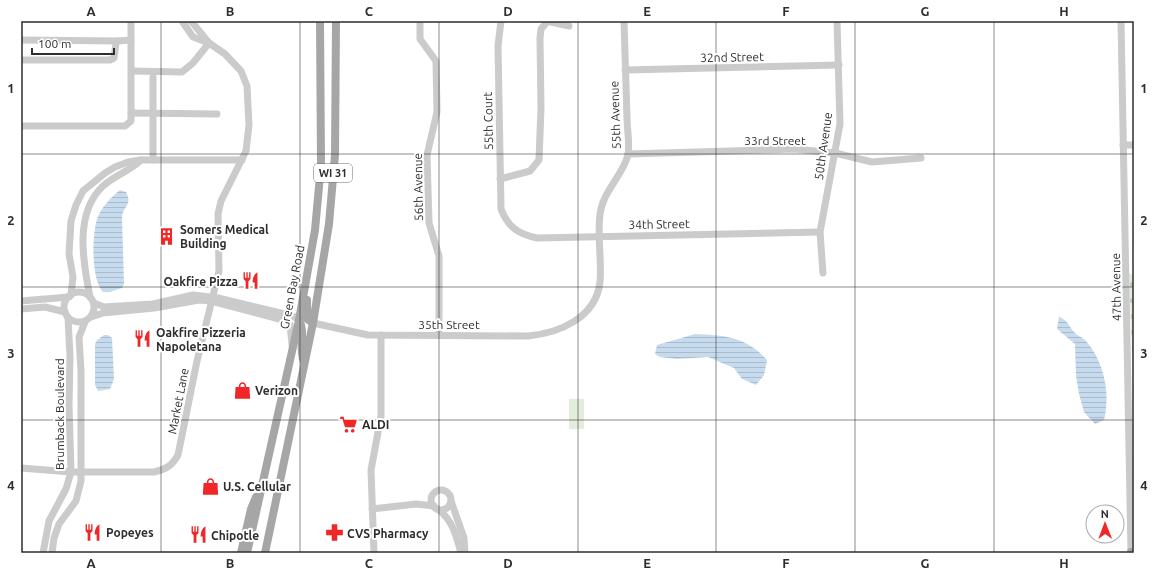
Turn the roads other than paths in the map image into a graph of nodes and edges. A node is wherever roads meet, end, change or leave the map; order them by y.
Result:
1 (131, 21) edge
2 (182, 21) edge
3 (191, 21) edge
4 (320, 21) edge
5 (336, 21) edge
6 (420, 21) edge
7 (501, 21) edge
8 (546, 21) edge
9 (624, 21) edge
10 (837, 21) edge
11 (1121, 21) edge
12 (570, 26) dead end
13 (21, 40) edge
14 (131, 40) junction
15 (118, 41) junction
16 (209, 43) junction
17 (21, 60) edge
18 (839, 65) junction
19 (625, 70) junction
20 (132, 71) junction
21 (153, 77) dead end
22 (131, 113) junction
23 (152, 113) junction
24 (217, 114) dead end
25 (21, 126) edge
26 (1123, 145) junction
27 (1134, 145) edge
28 (835, 153) junction
29 (628, 154) junction
30 (921, 158) dead end
31 (141, 160) junction
32 (153, 160) junction
33 (242, 160) junction
34 (500, 179) junction
35 (506, 220) joint
36 (820, 232) junction
37 (600, 237) junction
38 (823, 273) dead end
39 (305, 289) junction
40 (70, 296) junction
41 (212, 299) junction
42 (92, 300) junction
43 (21, 301) edge
44 (21, 309) edge
45 (66, 315) junction
46 (582, 316) joint
47 (92, 317) junction
48 (299, 320) junction
49 (85, 322) junction
50 (313, 323) junction
51 (439, 334) junction
52 (381, 335) junction
53 (292, 345) junction
54 (304, 363) junction
55 (21, 468) edge
56 (71, 472) junction
57 (82, 472) junction
58 (262, 488) junction
59 (432, 495) junction
60 (451, 501) junction
61 (416, 504) junction
62 (436, 508) junction
63 (372, 510) junction
64 (266, 552) edge
65 (373, 552) edge
66 (43, 553) edge
67 (52, 553) edge
68 (241, 553) edge
69 (247, 553) edge
70 (461, 553) edge
71 (465, 553) edge
72 (1131, 553) edge

1 - 14 street
2 - 16 street, Market Lane
3 - 16 street, Market Lane
4 - 39 main road, Green Bay Road / WI 31
5 - 50 main road, WI 31
6 - 51 street, 56th Avenue
7 - 34 street, 55th Court
8 - 12 street
8 - 34 street
9 - 19 street, 55th Avenue
10 - 18 street, 50th Avenue
11 - 26 street, 47th Avenue
13 - 15 street
14 - 15 street
14 - 20 street
15 - 17 street
16 - 20 street
16 - 33 street, Market Lane
18 - 19 street, 32nd Street
18 - 28 street, 50th Avenue
19 - 29 street, 55th Avenue
20 - 22 street
21 - 23 street
22 - 23 street
22 - 25 street
23 - 24 street
23 - 32 street
26 - 27 street
26 - 72 street, 47th Avenue
28 - 29 street, 33rd Street
28 - 30 street, 33rd Street
28 - 36 street, 50th Avenue
29 - 37 street, 55th Avenue
31 - 32 street
31 - 40 street
31 - 42 street
32 - 33 street
33 - 41 street, Market Lane
34 - 35 street, 55th Court
35 - 37 street, 34th Street
36 - 37 street, 34th Street
36 - 38 street, 50th Avenue
37 - 46 street, 55th Avenue
39 - 48 main road, Green Bay Road / WI 31
39 - 50 main road
40 - 42 street
40 - 43 street
40 - 45 street
41 - 42 street
41 - 47 street
41 - 48 street
41 - 53 street
41 - 57 street, Market Lane
42 - 47 street
44 - 45 street
45 - 49 street
45 - 56 street, Brumback Boulevard
46 - 51 street, 35th Street
47 - 49 street
48 - 53 main road, Green Bay Road / WI 31
48 - 54 main road
49 - 57 street, Brumback Boulevard
50 - 52 street, 35th Street
50 - 54 main road, WI 31
51 - 52 street, 35th Street
52 - 63 street
53 - 58 main road, Green Bay Road / WI 31
54 - 64 main road, WI 31
55 - 56 street, Market Lane
56 - 57 street, Market Lane
56 - 66 street, Brumback Boulevard
57 - 67 street, Brumback Boulevard
58 - 68 main road
58 - 69 main road, Green Bay Road / WI 31
59 - 60 street
59 - 61 street
59 - 62 street
60 - 62 street
60 - 71 street
61 - 62 street
61 - 63 street
62 - 70 street
63 - 65 street

